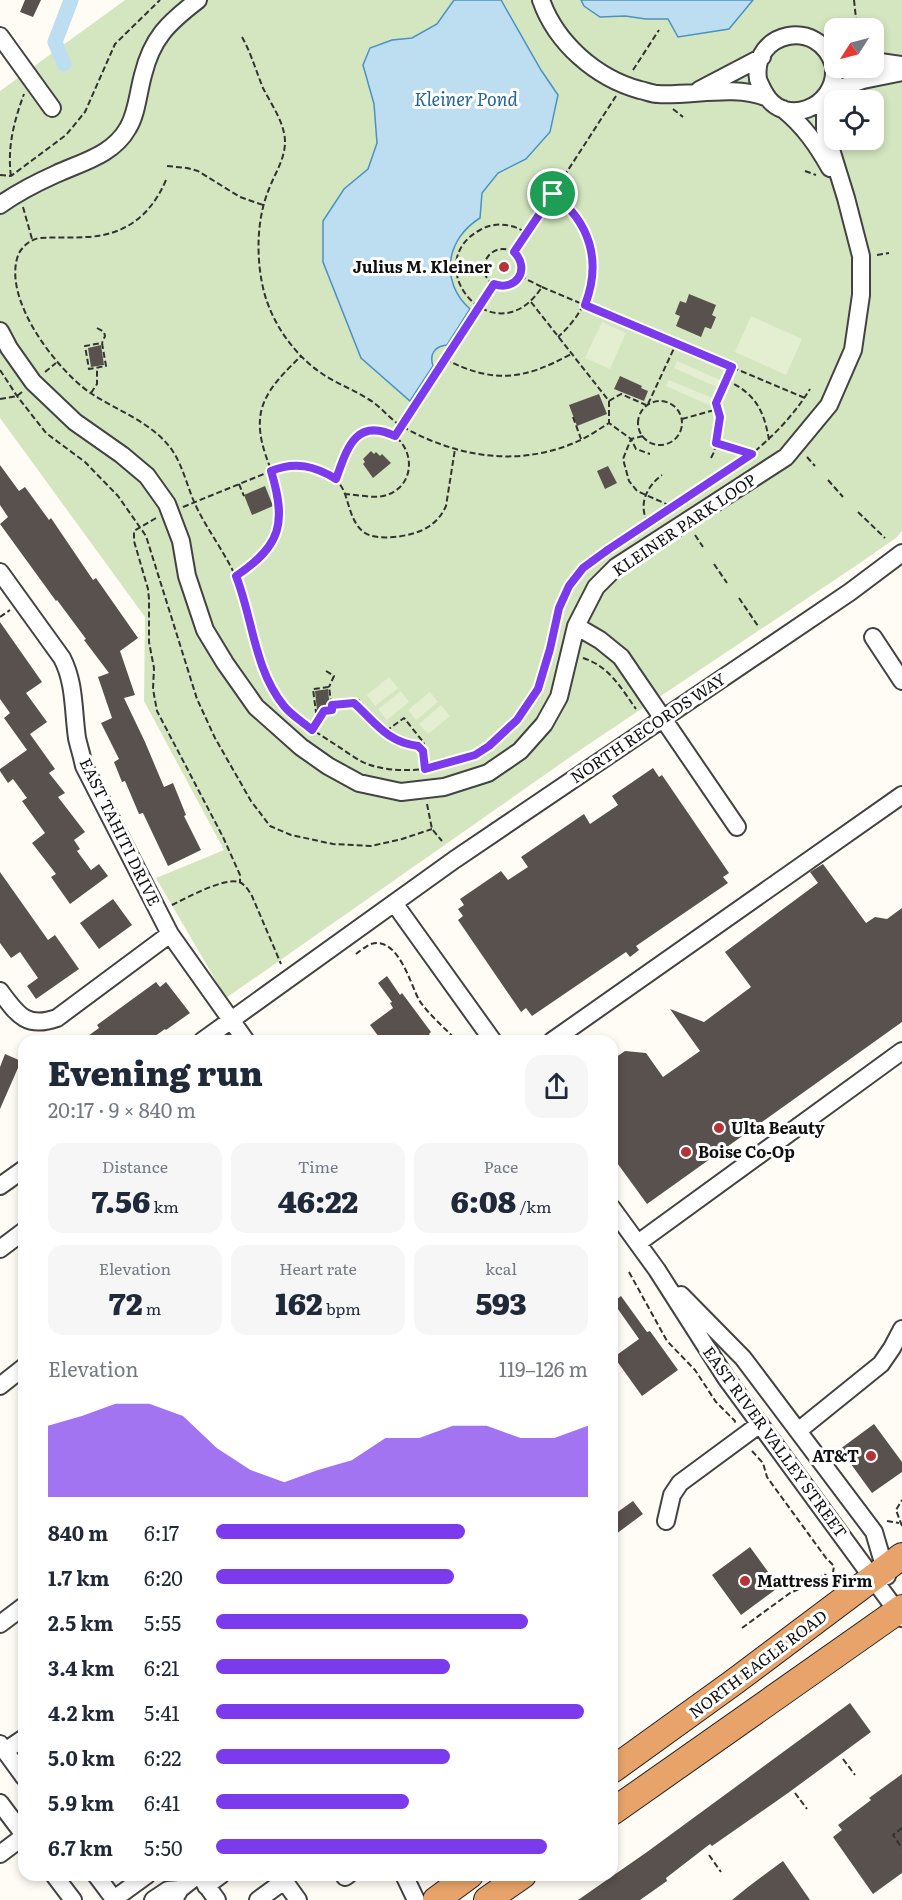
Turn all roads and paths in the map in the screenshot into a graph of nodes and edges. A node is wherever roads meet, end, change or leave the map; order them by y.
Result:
1 (160, 0) edge
2 (198, 0) edge
3 (541, 0) edge
4 (854, 0) edge
5 (856, 18) edge
6 (659, 30) dead end
7 (0, 36) edge
8 (242, 37) dead end
9 (824, 49) edge
10 (762, 57) junction
11 (884, 63) edge
12 (902, 65) edge
13 (902, 72) edge
14 (630, 75) dead end
15 (30, 78) junction
16 (839, 90) edge
17 (695, 92) junction
18 (617, 95) dead end
19 (768, 98) junction
20 (824, 98) edge
21 (52, 108) dead end
22 (783, 109) junction
23 (831, 150) edge
24 (167, 166) dead end
25 (0, 175) edge
26 (11, 176) junction
27 (165, 180) dead end
28 (12, 184) dead end
29 (843, 192) junction
30 (553, 194) junction
31 (21, 202) dead end
32 (0, 205) edge
33 (263, 205) junction
34 (527, 233) junction
35 (33, 240) junction
36 (514, 252) junction
37 (889, 253) dead end
38 (872, 256) dead end
39 (520, 276) junction
40 (494, 284) junction
41 (542, 287) junction
42 (531, 302) junction
43 (585, 305) junction
44 (479, 308) junction
45 (97, 328) dead end
46 (0, 331) edge
47 (558, 337) junction
48 (102, 343) junction
49 (677, 344) junction
50 (571, 354) junction
51 (301, 356) junction
52 (445, 359) junction
53 (56, 363) junction
54 (732, 367) junction
55 (97, 368) junction
56 (0, 370) edge
57 (39, 378) dead end
58 (726, 380) junction
59 (26, 389) dead end
60 (810, 389) dead end
61 (91, 393) junction
62 (17, 396) junction
63 (805, 398) junction
64 (0, 399) edge
65 (609, 401) junction
66 (647, 405) junction
67 (718, 409) junction
68 (573, 417) dead end
69 (682, 419) junction
70 (609, 423) junction
71 (401, 426) junction
72 (395, 436) junction
73 (643, 436) junction
74 (631, 439) junction
75 (581, 440) junction
76 (769, 440) junction
77 (716, 443) junction
78 (455, 449) junction
79 (650, 454) dead end
80 (752, 454) junction
81 (805, 455) dead end
82 (711, 458) dead end
83 (815, 466) dead end
84 (271, 471) junction
85 (662, 475) dead end
86 (336, 479) junction
87 (828, 480) dead end
88 (239, 484) junction
89 (346, 494) junction
90 (646, 495) junction
91 (244, 496) dead end
92 (843, 497) dead end
93 (195, 502) junction
94 (673, 507) junction
95 (175, 510) dead end
96 (858, 512) dead end
97 (160, 516) dead end
98 (648, 523) junction
99 (140, 526) junction
100 (694, 535) dead end
101 (885, 538) dead end
102 (702, 547) dead end
103 (902, 553) edge
104 (714, 564) dead end
105 (0, 572) edge
106 (236, 576) junction
107 (727, 583) dead end
108 (739, 598) dead end
109 (10, 610) dead end
110 (0, 617) edge
111 (576, 626) junction
112 (758, 626) dead end
113 (873, 637) dead end
114 (580, 657) dead end
115 (326, 671) dead end
116 (902, 681) edge
117 (329, 687) junction
118 (354, 703) junction
119 (332, 705) junction
120 (636, 709) dead end
121 (324, 711) junction
122 (663, 719) junction
123 (312, 730) junction
124 (385, 732) junction
125 (308, 734) dead end
126 (420, 747) junction
127 (425, 769) junction
128 (902, 795) edge
129 (427, 804) dead end
130 (737, 827) dead end
131 (432, 828) junction
132 (442, 841) dead end
133 (240, 882) junction
134 (394, 903) junction
135 (168, 907) dead end
136 (170, 934) junction
137 (356, 954) dead end
138 (281, 964) dead end
139 (0, 991) edge
140 (231, 1021) junction
141 (211, 1035) edge
142 (242, 1035) edge
143 (451, 1035) edge
144 (489, 1035) edge
145 (561, 1035) edge
146 (902, 1051) edge
147 (18, 1173) edge
148 (0, 1186) edge
149 (618, 1216) edge
150 (18, 1236) edge
151 (638, 1243) junction
152 (0, 1249) edge
153 (657, 1270) junction
154 (629, 1272) dead end
155 (902, 1329) edge
156 (18, 1371) edge
157 (0, 1386) edge
158 (760, 1425) junction
159 (732, 1427) dead end
160 (798, 1431) junction
161 (750, 1449) dead end
162 (902, 1500) edge
163 (666, 1521) dead end
164 (887, 1521) dead end
165 (901, 1525) edge
166 (886, 1567) edge
167 (18, 1610) edge
168 (901, 1613) edge
169 (0, 1624) edge
170 (742, 1628) dead end
171 (18, 1741) edge
172 (3, 1747) edge
173 (843, 1759) dead end
174 (618, 1766) edge
175 (18, 1768) edge
176 (855, 1775) dead end
177 (795, 1793) dead end
178 (0, 1803) edge
179 (618, 1808) edge
180 (807, 1809) dead end
181 (18, 1827) edge
182 (902, 1828) edge
183 (18, 1840) edge
184 (902, 1848) edge
185 (0, 1854) edge
186 (709, 1855) dead end
187 (721, 1872) dead end
188 (59, 1881) edge
189 (100, 1881) edge
190 (139, 1881) edge
191 (198, 1881) edge
192 (203, 1881) edge
193 (279, 1881) edge
194 (284, 1881) edge
195 (408, 1881) edge
196 (462, 1881) edge
197 (514, 1881) edge
198 (177, 1894) edge
199 (73, 1900) edge
200 (114, 1900) edge
201 (153, 1900) edge
202 (217, 1900) edge
203 (258, 1900) edge
204 (298, 1900) edge
205 (416, 1900) edge
206 (436, 1900) edge
207 (487, 1900) edge

1 - 26 path
2 - 32 street
3 - 17 street
4 - 5 path
6 - 14 path
7 - 15 street
8 - 33 path
9 - 10 street
10 - 17 street
10 - 19 street
11 - 12 street
13 - 16 street
15 - 21 street
15 - 26 path
17 - 19 street
18 - 30 path
19 - 22 street
20 - 22 street
22 - 29 street, KLEINER PARK LOOP
23 - 29 street, KLEINER PARK LOOP
24 - 33 path
25 - 26 path
26 - 28 path
27 - 35 path
29 - 111 street, KLEINER PARK LOOP
30 - 34 path
30 - 43 path
31 - 35 path
33 - 51 path
34 - 36 path
34 - 44 path
35 - 53 path
36 - 39 path
36 - 40 path
37 - 38 path
39 - 40 path
39 - 41 path
40 - 44 path
41 - 42 path
41 - 43 path
42 - 44 path
42 - 47 path
43 - 47 path
43 - 49 path
44 - 52 path
45 - 48 path
46 - 111 street, KLEINER PARK LOOP
47 - 50 path
48 - 55 path
48 - 55 path
49 - 54 path
49 - 66 path
50 - 52 path
50 - 65 path
51 - 71 path
51 - 84 path
52 - 71 path
53 - 57 path
53 - 61 path
54 - 58 path
54 - 63 path
55 - 61 path
56 - 62 path
58 - 67 path
58 - 76 path
59 - 62 path
60 - 63 path
61 - 93 path
62 - 64 path
62 - 99 path
63 - 76 path
65 - 66 path
65 - 70 path
66 - 69 path
66 - 73 path
67 - 69 path
67 - 77 path
68 - 75 path
69 - 73 path
70 - 74 path
70 - 75 path
71 - 72 path
71 - 78 path
72 - 86 path
72 - 89 path
73 - 74 path
74 - 79 path
74 - 90 path
75 - 78 path
76 - 80 path
77 - 80 path
77 - 82 path
78 - 89 path
80 - 94 path
81 - 83 path
84 - 86 path
84 - 88 path
84 - 106 path
85 - 90 path
86 - 89 path
87 - 92 path
88 - 91 path
88 - 93 path
90 - 94 path
90 - 98 path
93 - 95 path
93 - 106 path
94 - 98 path
96 - 101 path
97 - 99 path
98 - 127 path
99 - 131 path
99 - 133 path
100 - 102 path
103 - 122 street, NORTH RECORDS WAY
104 - 107 path
105 - 136 street, EAST TAHITI DRIVE
106 - 123 path
108 - 112 path
109 - 110 path
111 - 122 street
113 - 116 street
114 - 120 path
115 - 117 path
117 - 119 path
117 - 121 path
118 - 119 path
118 - 124 path
118 - 124 path
119 - 121 path
121 - 123 path
122 - 130 street
122 - 134 street, NORTH RECORDS WAY
123 - 125 path
123 - 127 path
124 - 126 path
124 - 126 path
126 - 127 path
128 - 145 street
129 - 131 path
131 - 132 path
133 - 135 path
133 - 138 path
134 - 140 street, NORTH RECORDS WAY
134 - 144 street
136 - 139 street
136 - 140 street, EAST TAHITI DRIVE
137 - 143 path
140 - 141 street, NORTH RECORDS WAY
140 - 142 street, EAST TAHITI DRIVE
146 - 151 street
147 - 148 street
149 - 151 street, EAST RIVER VALLEY STREET
150 - 152 street
151 - 153 street, EAST RIVER VALLEY STREET
153 - 158 street, EAST RIVER VALLEY STREET
153 - 160 street, EAST RIVER VALLEY STREET
154 - 159 path
155 - 160 street
156 - 157 street
158 - 163 street
158 - 166 street, EAST RIVER VALLEY STREET
160 - 166 street, EAST RIVER VALLEY STREET
161 - 170 path
162 - 165 path
164 - 165 path
166 - 168 street, EAST RIVER VALLEY STREET
166 - 174 highway, NORTH EAGLE ROAD
167 - 169 street
168 - 179 highway, NORTH EAGLE ROAD
171 - 172 street
172 - 175 street
173 - 176 path
177 - 180 path
178 - 181 street
182 - 184 path
183 - 185 street
186 - 187 path
188 - 199 street
189 - 200 street
190 - 200 street
191 - 198 street
192 - 202 street
193 - 203 street
194 - 204 street
195 - 205 street
196 - 206 highway
197 - 207 highway
198 - 201 street

